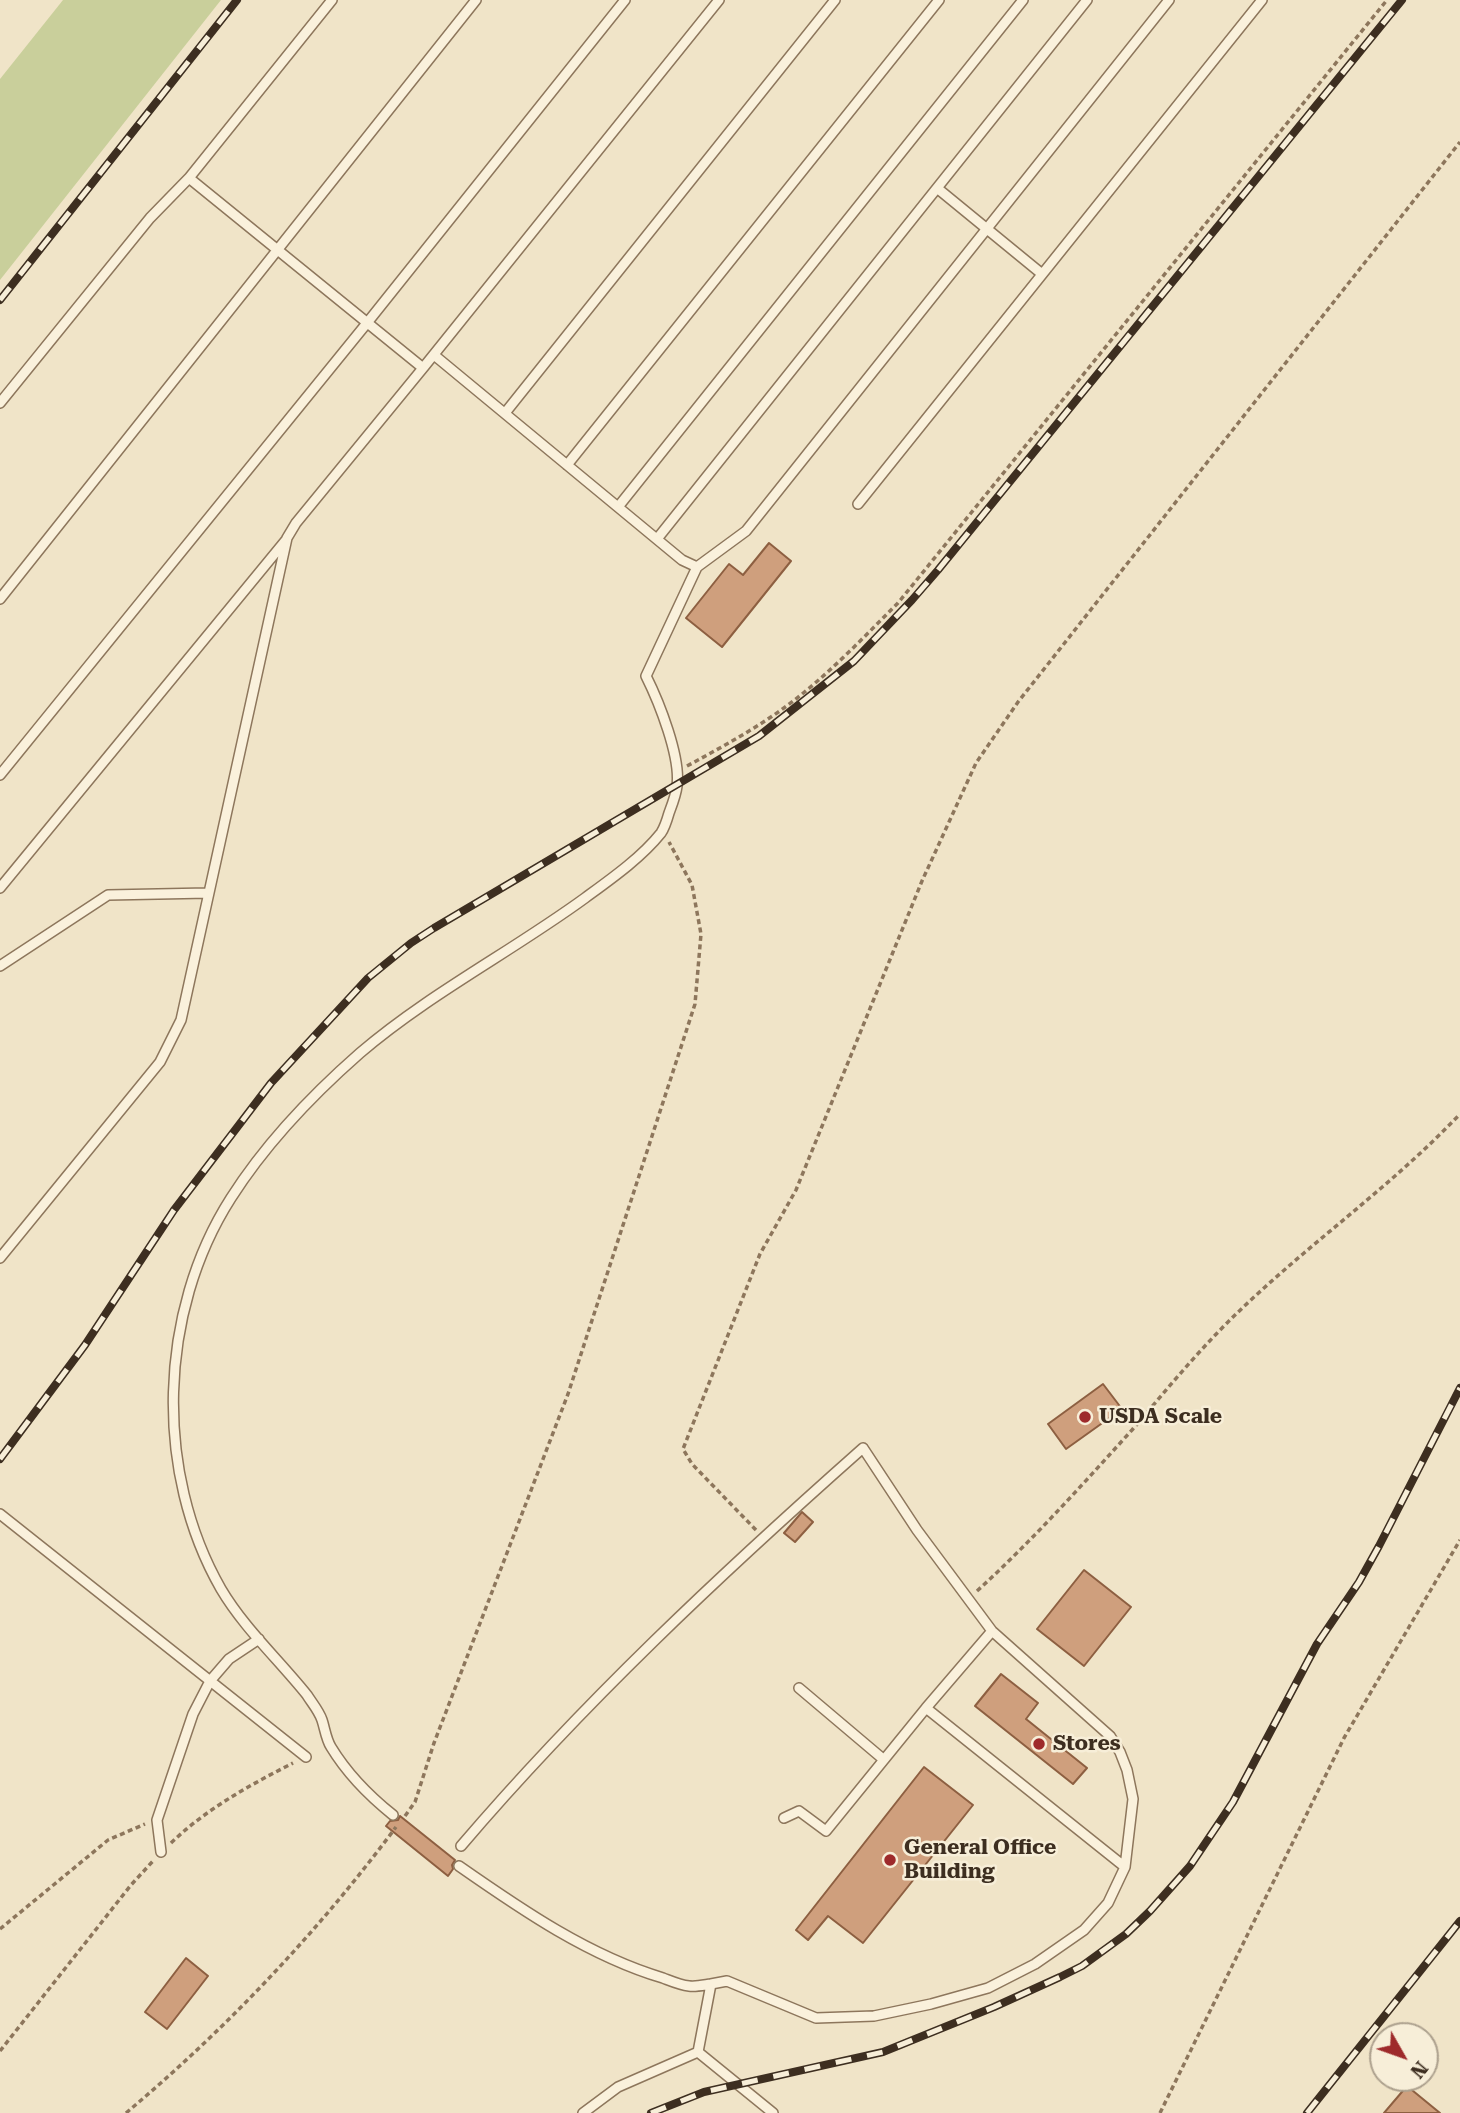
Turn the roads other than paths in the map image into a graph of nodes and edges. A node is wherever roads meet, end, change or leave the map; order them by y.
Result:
1 (332, 0) edge
2 (476, 0) edge
3 (625, 0) edge
4 (719, 0) edge
5 (835, 0) edge
6 (939, 0) edge
7 (1023, 0) edge
8 (1087, 0) edge
9 (1169, 0) edge
10 (1262, 0) edge
11 (189, 178) junction
12 (937, 188) junction
13 (987, 229) junction
14 (276, 249) junction
15 (1042, 274) junction
16 (367, 323) junction
17 (434, 355) junction
18 (423, 369) junction
19 (0, 403) edge
20 (505, 413) junction
21 (567, 465) junction
22 (858, 504) dead end
23 (618, 507) junction
24 (287, 538) junction
25 (657, 539) junction
26 (698, 567) junction
27 (0, 599) edge
28 (0, 775) edge
29 (0, 888) edge
30 (208, 893) junction
31 (0, 966) edge
32 (0, 1258) edge
33 (0, 1514) edge
34 (992, 1631) junction
35 (259, 1639) junction
36 (210, 1681) junction
37 (799, 1688) dead end
38 (926, 1708) junction
39 (306, 1757) road end
40 (883, 1759) junction
41 (393, 1815) dead end
42 (784, 1818) dead end
43 (461, 1846) dead end
44 (161, 1852) road end
45 (459, 1866) dead end
46 (1125, 1867) junction
47 (710, 1984) junction
48 (698, 2052) junction
49 (583, 2113) edge
50 (773, 2113) edge

1 - 11 lane
2 - 14 lane
3 - 16 lane
4 - 17 lane
5 - 20 lane
6 - 21 lane
7 - 23 lane
8 - 12 lane
9 - 13 lane
10 - 15 lane
11 - 14 lane
11 - 19 lane
12 - 13 lane
12 - 25 lane
13 - 15 lane
13 - 26 lane
14 - 16 lane
14 - 27 lane
15 - 22 lane
16 - 18 lane
16 - 28 lane
17 - 18 lane
17 - 20 lane
18 - 24 lane
20 - 21 lane
21 - 23 lane
23 - 25 lane
24 - 29 lane
24 - 30 lane
25 - 26 lane
26 - 35 lane
30 - 31 lane
30 - 32 lane
33 - 36 lane
34 - 38 lane
34 - 43 lane
34 - 46 lane
35 - 36 lane
35 - 41 lane
36 - 39 lane
36 - 44 lane
37 - 40 lane
38 - 40 lane
38 - 46 lane
40 - 42 lane
45 - 47 lane
46 - 47 lane
47 - 48 lane
48 - 49 lane
48 - 50 lane

